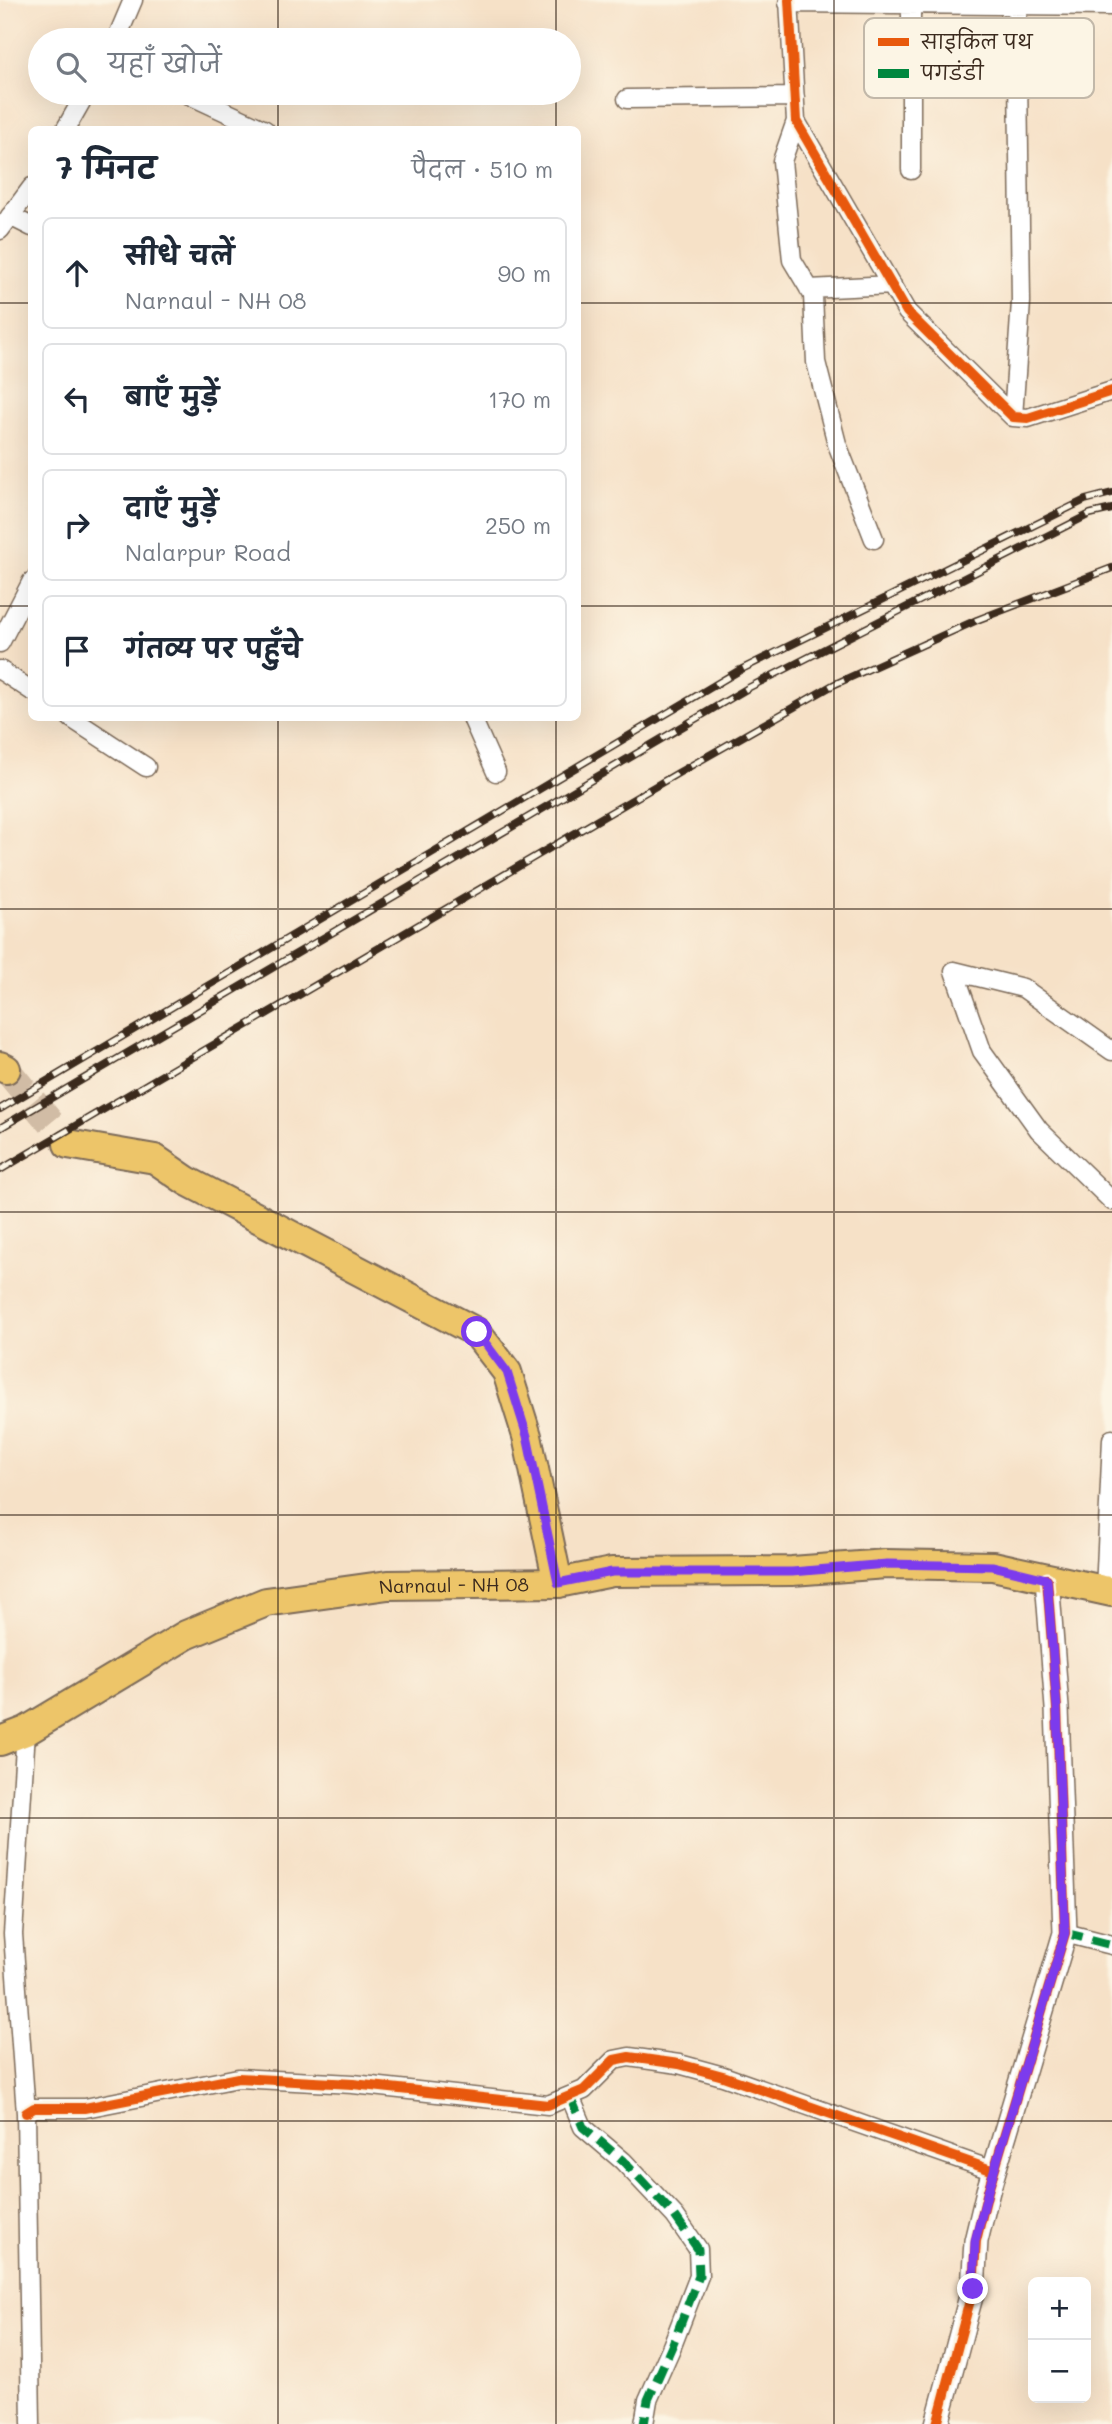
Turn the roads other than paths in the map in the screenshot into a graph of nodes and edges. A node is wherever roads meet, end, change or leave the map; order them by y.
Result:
1 (133, 0) edge
2 (789, 1) edge
3 (911, 2) edge
4 (1017, 2) edge
5 (1112, 6) edge
6 (121, 28) edge
7 (794, 97) junction
8 (911, 98) edge
9 (1018, 98) edge
10 (627, 99) dead end
11 (79, 105) edge
12 (205, 105) edge
13 (796, 121) junction
14 (237, 124) edge
15 (67, 126) edge
16 (911, 170) dead end
17 (28, 192) edge
18 (5, 223) edge
19 (28, 226) edge
20 (892, 285) junction
21 (809, 289) junction
22 (1112, 391) edge
23 (1013, 417) junction
24 (874, 539) dead end
25 (28, 588) edge
26 (0, 643) edge
27 (0, 670) edge
28 (28, 688) edge
29 (76, 721) edge
30 (472, 721) edge
31 (146, 767) dead end
32 (495, 772) dead end
33 (1112, 1051) edge
34 (68, 1144) tunnel mouth
35 (1112, 1201) edge
36 (1112, 1439) edge
37 (1047, 1579) junction
38 (558, 1583) junction
39 (1108, 1591) edge
40 (26, 1731) junction
41 (0, 1741) edge
42 (1065, 1933) junction
43 (1112, 1945) edge
44 (570, 2096) junction
45 (26, 2113) junction
46 (994, 2171) junction
47 (30, 2424) edge
48 (644, 2424) edge
49 (937, 2424) edge

1 - 6 street
2 - 3 street
2 - 7 street
3 - 4 street
4 - 5 street
7 - 10 street
7 - 13 street
8 - 16 street
9 - 23 street
11 - 15 street
12 - 14 street
13 - 20 street
13 - 21 street
17 - 18 street
18 - 19 street
20 - 21 street
20 - 23 street
21 - 24 street
22 - 23 street
25 - 26 street
27 - 28 street
29 - 31 street
30 - 32 street
33 - 35 street
34 - 38 main road, Narnaul - NH 08
36 - 39 street
37 - 38 main road
37 - 39 main road
37 - 42 street
38 - 40 main road, Narnaul - NH 08
40 - 41 main road, Narnaul - NH 08
40 - 45 street
42 - 43 street
42 - 46 street
44 - 45 street
44 - 46 street
44 - 48 street
45 - 47 street
46 - 49 street

